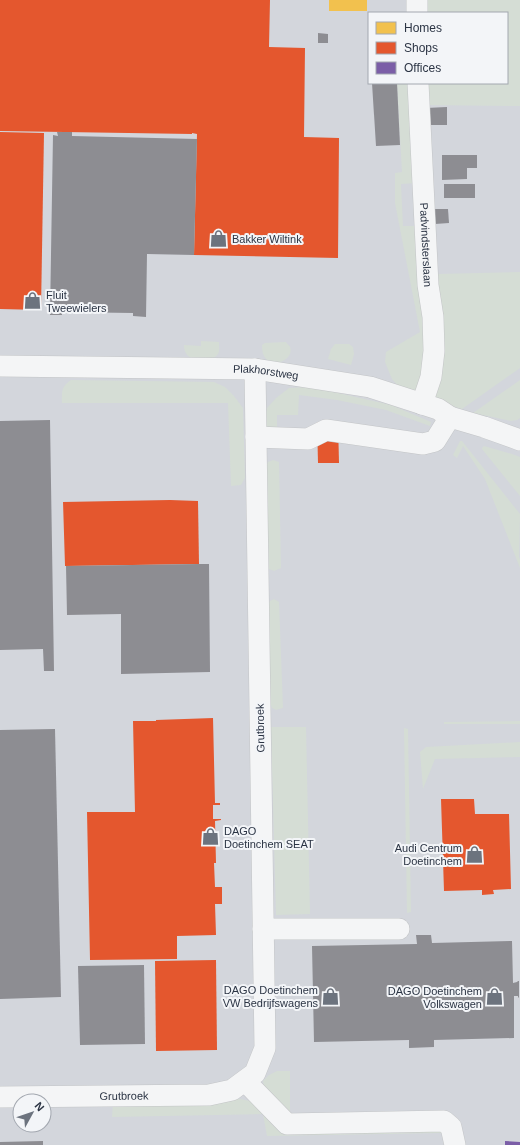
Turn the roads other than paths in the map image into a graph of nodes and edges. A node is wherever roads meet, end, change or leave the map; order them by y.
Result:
1 (417, 0) edge
2 (417, 12) edge
3 (418, 84) edge
4 (0, 366) edge
5 (255, 369) junction
6 (422, 404) junction
7 (450, 417) junction
8 (256, 437) junction
9 (520, 440) edge
10 (399, 928) dead end
11 (263, 929) junction
12 (245, 1081) junction
13 (0, 1097) edge
14 (455, 1145) edge

1 - 2 street
3 - 6 street, Padvindsterslaan
4 - 5 street, Plakhorstweg
5 - 6 street, Plakhorstweg
5 - 8 street, Grutbroek
6 - 7 street, Plakhorstweg
7 - 8 street
7 - 9 street, Plakhorstweg
8 - 11 street, Grutbroek
10 - 11 street
11 - 12 street, Grutbroek
12 - 13 street, Grutbroek
12 - 14 street

